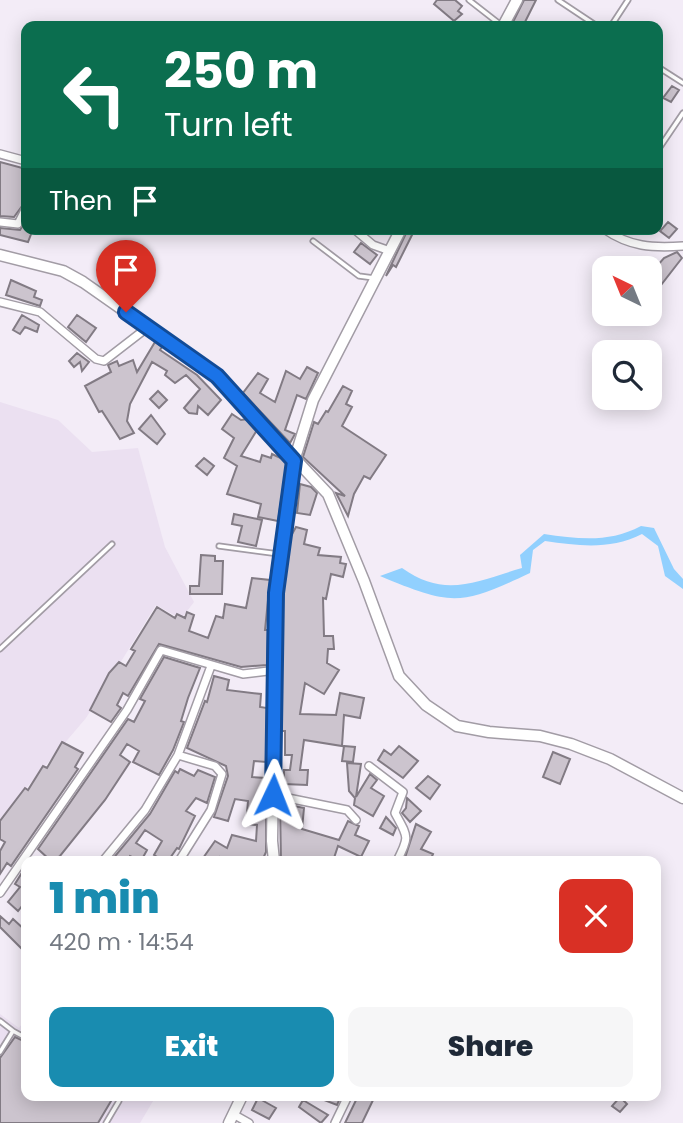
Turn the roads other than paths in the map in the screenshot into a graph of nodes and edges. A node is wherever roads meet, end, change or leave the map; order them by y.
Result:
1 (470, 0) edge
2 (517, 0) edge
3 (558, 0) edge
4 (628, 0) edge
5 (497, 21) edge
6 (506, 21) edge
7 (590, 21) edge
8 (614, 21) edge
9 (663, 70) edge
10 (683, 83) edge
11 (683, 113) edge
12 (663, 143) edge
13 (0, 154) edge
14 (21, 160) edge
15 (21, 218) edge
16 (0, 222) edge
17 (361, 235) edge
18 (398, 235) edge
19 (613, 235) edge
20 (313, 241) dead end
21 (683, 246) edge
22 (390, 251) junction
23 (0, 256) edge
24 (376, 279) junction
25 (0, 302) edge
26 (148, 327) junction
27 (294, 461) junction
28 (112, 544) dead end
29 (219, 546) dead end
30 (279, 554) junction
31 (0, 649) edge
32 (211, 666) junction
33 (276, 670) junction
34 (178, 755) junction
35 (369, 766) dead end
36 (273, 795) junction
37 (683, 798) edge
38 (356, 820) dead end
39 (26, 856) edge
40 (107, 856) edge
41 (182, 856) edge
42 (274, 856) edge
43 (400, 856) edge
44 (21, 863) edge
45 (0, 893) edge
46 (0, 1021) edge
47 (13, 1031) junction
48 (21, 1035) edge
49 (0, 1052) edge
50 (119, 1101) edge
51 (240, 1101) edge
52 (346, 1101) edge
53 (231, 1119) edge
54 (106, 1123) edge
55 (249, 1123) edge
56 (335, 1123) edge

1 - 5 lane
2 - 6 street
3 - 7 lane
4 - 8 lane
9 - 10 lane
11 - 12 lane
13 - 14 street
15 - 16 street
17 - 22 street
18 - 22 street
19 - 21 street
20 - 24 lane
22 - 24 street
23 - 26 street
24 - 27 street
25 - 26 street
26 - 27 street
27 - 30 street
27 - 37 street
28 - 31 lane
29 - 30 lane
30 - 33 street
32 - 33 street
32 - 34 street
32 - 39 street
33 - 36 street
34 - 40 street
34 - 41 street
35 - 43 street
36 - 38 street
36 - 42 street
44 - 45 street
46 - 47 lane
47 - 48 lane
47 - 49 lane
50 - 54 lane
51 - 53 street
52 - 56 street
53 - 55 street

